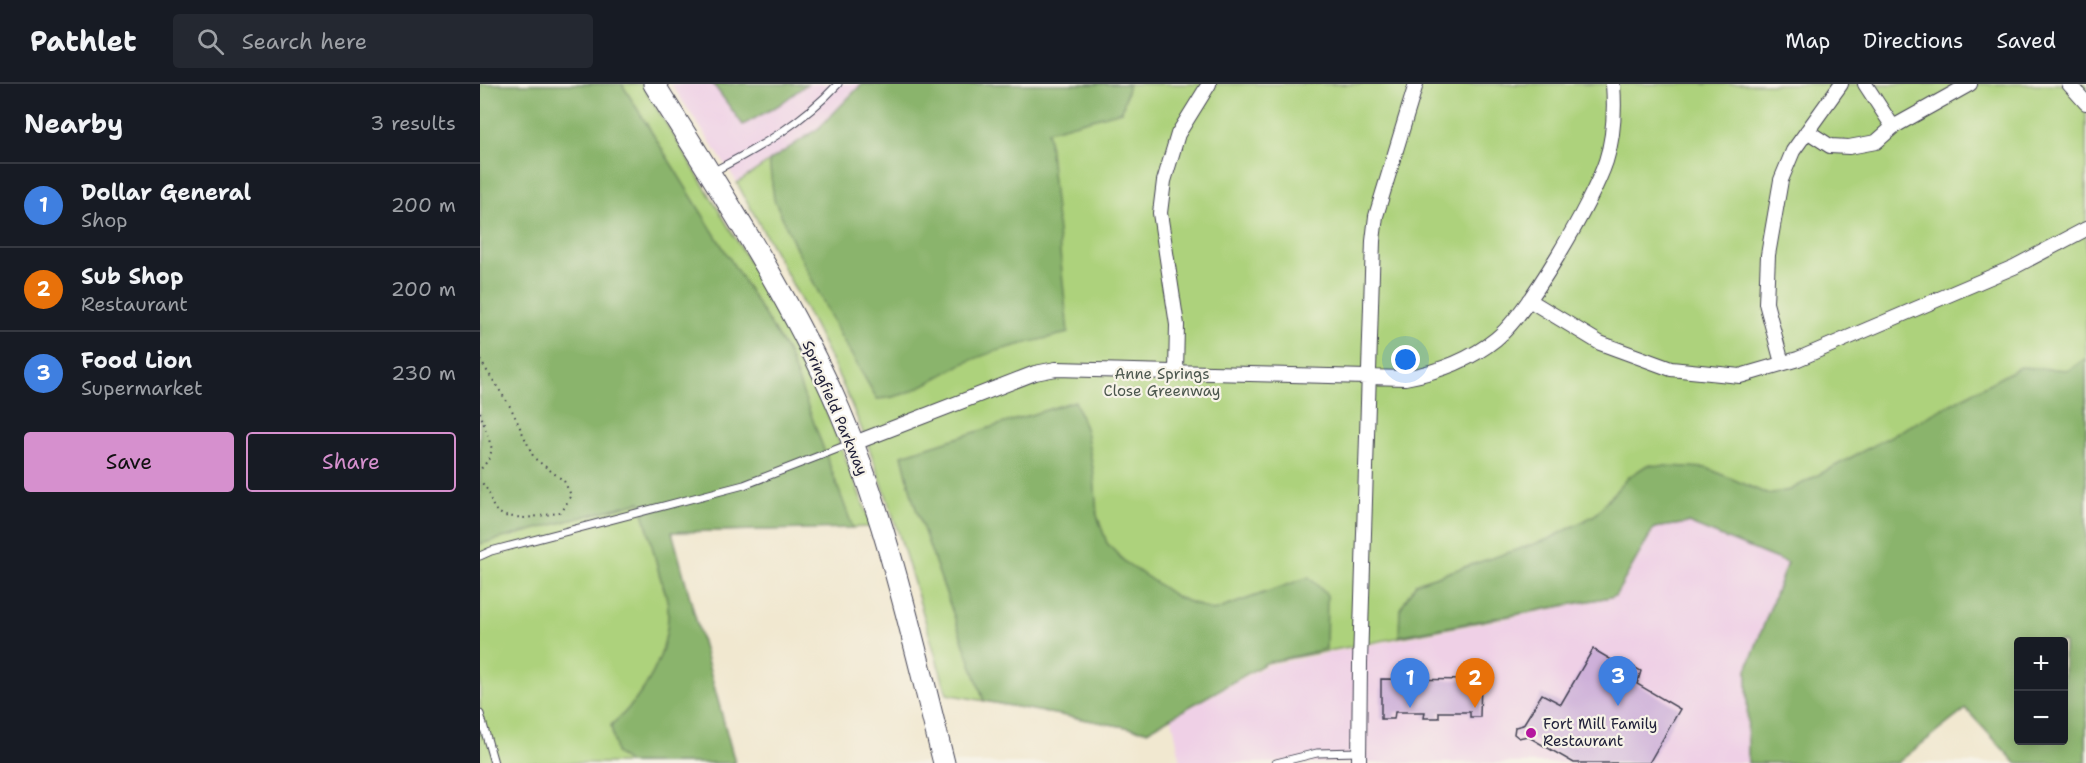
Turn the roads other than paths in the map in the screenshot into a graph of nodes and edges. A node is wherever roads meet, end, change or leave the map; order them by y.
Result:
1 (654, 84) edge
2 (838, 84) edge
3 (1209, 84) edge
4 (1416, 84) edge
5 (1613, 84) edge
6 (1841, 84) edge
7 (1865, 84) edge
8 (1970, 84) edge
9 (2069, 84) edge
10 (2086, 103) edge
11 (1893, 127) junction
12 (1808, 131) junction
13 (710, 173) junction
14 (2086, 229) edge
15 (1529, 300) junction
16 (1782, 363) junction
17 (1176, 372) junction
18 (1370, 377) junction
19 (852, 444) junction
20 (480, 556) edge
21 (480, 714) edge
22 (1359, 758) edge
23 (494, 763) edge
24 (944, 763) edge
25 (1276, 763) edge

1 - 13 main road, Springfield Parkway
2 - 13 lane
3 - 17 street
4 - 18 street
5 - 15 street
6 - 12 street
7 - 11 street
8 - 11 street
9 - 10 street
11 - 12 street
12 - 16 street
13 - 19 main road, Springfield Parkway
14 - 16 street
15 - 16 street
15 - 18 street
17 - 18 street
17 - 19 street
18 - 22 street
19 - 20 lane
19 - 24 main road, Springfield Parkway
21 - 23 lane
22 - 25 lane

